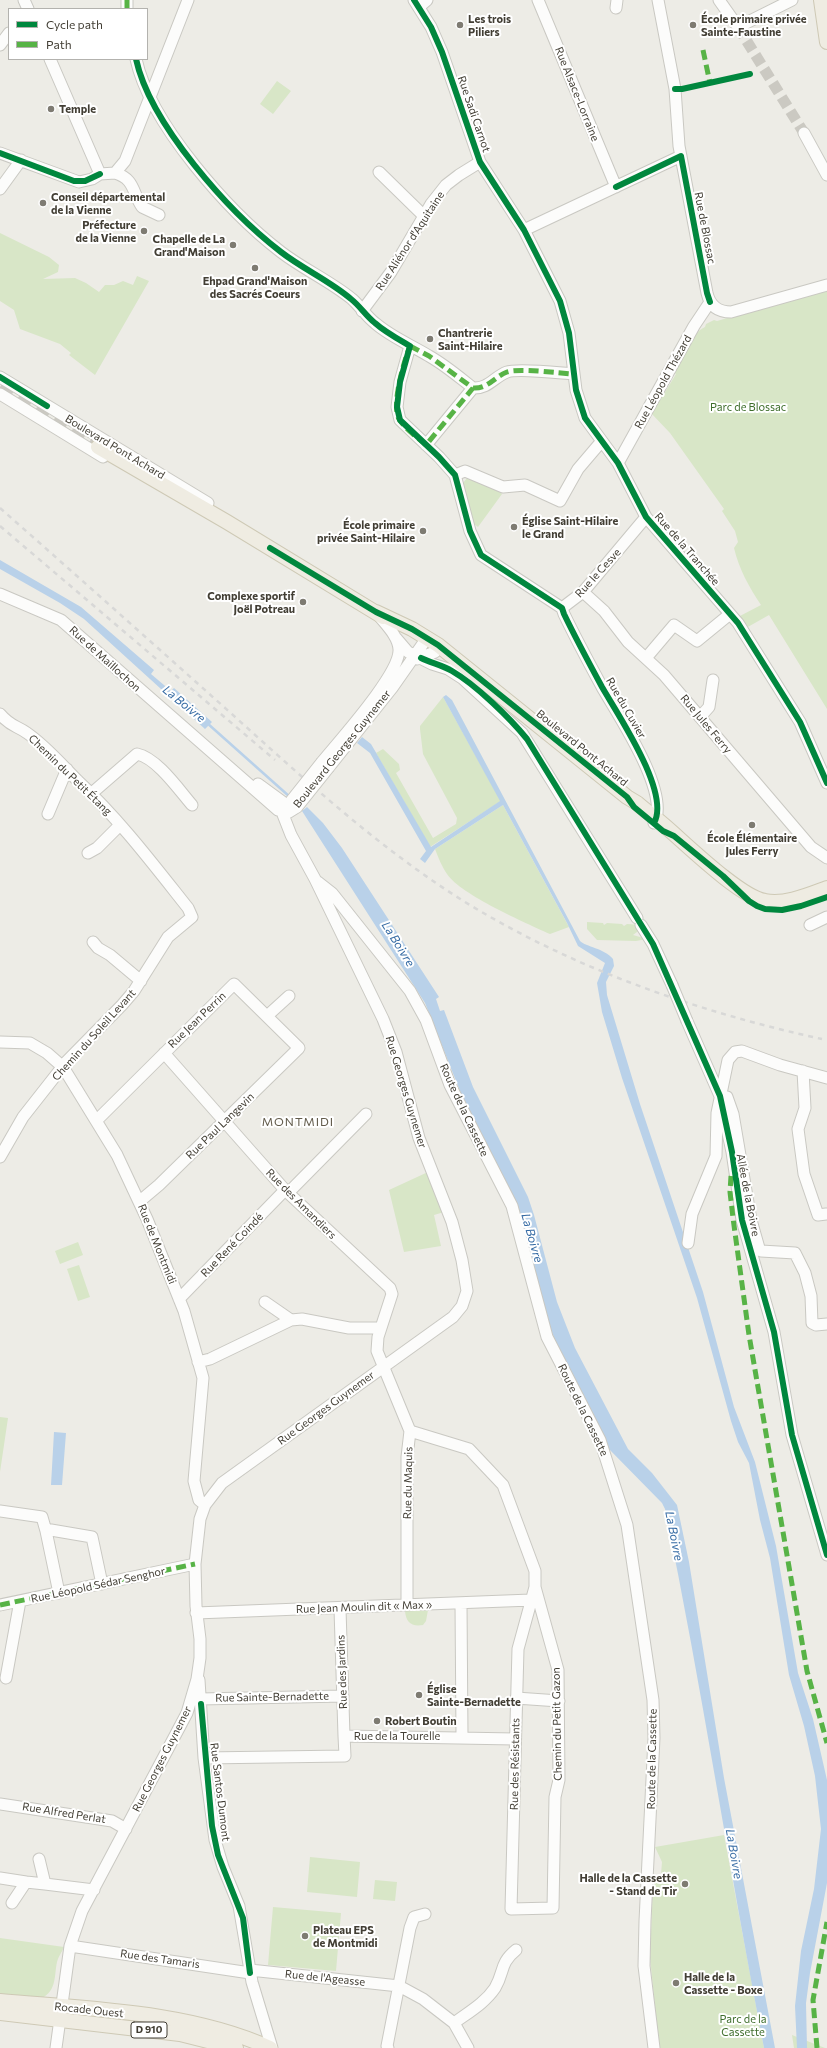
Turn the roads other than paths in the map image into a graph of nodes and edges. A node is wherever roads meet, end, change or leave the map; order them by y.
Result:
1 (188, 0) edge
2 (538, 0) edge
3 (658, 0) edge
4 (719, 0) edge
5 (792, 0) edge
6 (821, 0) edge
7 (420, 2) edge
8 (8, 34) edge
9 (827, 42) edge
10 (0, 45) edge
11 (50, 60) edge
12 (136, 60) edge
13 (150, 99) junction
14 (804, 132) tunnel mouth
15 (0, 153) edge
16 (681, 156) junction
17 (21, 160) junction
18 (480, 162) junction
19 (379, 172) dead end
20 (100, 174) junction
21 (120, 175) junction
22 (827, 175) edge
23 (616, 187) junction
24 (0, 189) edge
25 (159, 215) dead end
26 (424, 216) junction
27 (524, 230) junction
28 (827, 285) edge
29 (710, 302) junction
30 (362, 311) junction
31 (410, 346) junction
32 (573, 374) junction
33 (0, 377) edge
34 (473, 388) junction
35 (0, 394) edge
36 (601, 442) junction
37 (426, 445) junction
38 (98, 447) tunnel mouth
39 (618, 463) junction
40 (455, 475) junction
41 (646, 517) junction
42 (227, 522) junction
43 (583, 592) junction
44 (0, 594) edge
45 (562, 608) junction
46 (376, 612) junction
47 (730, 614) junction
48 (396, 638) junction
49 (419, 648) junction
50 (646, 658) junction
51 (434, 661) junction
52 (467, 667) junction
53 (713, 680) dead end
54 (385, 682) junction
55 (0, 714) edge
56 (700, 717) junction
57 (325, 764) junction
58 (66, 769) junction
59 (827, 783) edge
60 (92, 793) junction
61 (192, 805) dead end
62 (288, 806) junction
63 (48, 814) dead end
64 (655, 821) junction
65 (120, 825) junction
66 (88, 853) dead end
67 (827, 858) edge
68 (722, 876) junction
69 (315, 879) junction
70 (827, 888) edge
71 (827, 897) edge
72 (192, 917) joint
73 (827, 917) edge
74 (810, 926) dead end
75 (93, 942) dead end
76 (141, 981) junction
77 (289, 996) dead end
78 (267, 1016) junction
79 (0, 1042) edge
80 (298, 1048) joint
81 (164, 1053) junction
82 (63, 1067) junction
83 (803, 1071) junction
84 (827, 1078) edge
85 (720, 1096) junction
86 (366, 1114) dead end
87 (96, 1121) junction
88 (225, 1121) junction
89 (0, 1157) edge
90 (286, 1192) junction
91 (140, 1201) junction
92 (826, 1214) edge
93 (688, 1243) dead end
94 (179, 1299) junction
95 (265, 1302) dead end
96 (291, 1320) junction
97 (827, 1324) edge
98 (381, 1328) junction
99 (198, 1362) junction
100 (383, 1366) junction
101 (410, 1431) junction
102 (205, 1505) junction
103 (0, 1511) edge
104 (46, 1532) junction
105 (827, 1556) edge
106 (195, 1564) junction
107 (102, 1584) junction
108 (535, 1587) junction
109 (58, 1593) junction
110 (531, 1600) junction
111 (20, 1601) junction
112 (461, 1603) junction
113 (0, 1605) edge
114 (407, 1605) junction
115 (340, 1609) junction
116 (196, 1613) junction
117 (199, 1670) junction
118 (6, 1678) dead end
119 (343, 1696) junction
120 (516, 1698) junction
121 (201, 1701) junction
122 (558, 1701) junction
123 (187, 1713) junction
124 (344, 1736) junction
125 (462, 1736) junction
126 (515, 1739) junction
127 (204, 1758) junction
128 (0, 1804) edge
129 (126, 1829) junction
130 (39, 1859) dead end
131 (0, 1878) edge
132 (26, 1882) junction
133 (45, 1884) junction
134 (94, 1890) junction
135 (12, 1903) dead end
136 (550, 1908) joint
137 (425, 1914) dead end
138 (70, 1946) junction
139 (516, 1950) dead end
140 (250, 1972) junction
141 (399, 1986) junction
142 (0, 2001) edge
143 (0, 2013) edge
144 (60, 2013) junction
145 (454, 2023) junction
146 (56, 2048) edge
147 (236, 2048) edge
148 (270, 2048) edge
149 (388, 2048) edge
150 (468, 2048) edge
151 (654, 2048) edge

1 - 13 street
2 - 23 street, Rue Alsace-Lorraine
3 - 16 street, Rue de Blossac
4 - 5 street
6 - 9 main road
7 - 18 street, Rue Sadi Carnot
8 - 10 street
11 - 20 street
12 - 13 street
13 - 21 street
13 - 30 street
14 - 22 street
15 - 17 street
16 - 23 street
16 - 29 street, Rue de Blossac
17 - 20 street
17 - 24 street
18 - 26 street, Rue Aliénor d'Aquitaine
18 - 27 street, Rue Sadi Carnot
19 - 26 street
20 - 21 street
21 - 25 street
23 - 27 street
26 - 30 street, Rue Aliénor d'Aquitaine
27 - 32 street, Rue de la Tranchée
28 - 29 street
29 - 39 street, Rue Léopold Thézard
30 - 31 street
31 - 34 street
31 - 37 street
32 - 34 street
32 - 36 street, Rue de la Tranchée
33 - 42 street, Boulevard Pont Achard
34 - 37 street
35 - 42 street, Boulevard Pont Achard
36 - 39 street, Rue de la Tranchée
36 - 40 street
37 - 40 street
38 - 42 main road, Boulevard Pont Achard
39 - 41 street, Rue de la Tranchée
40 - 45 street
41 - 43 street, Rue le Cesve
41 - 47 street, Rue de la Tranchée
42 - 46 main road, Boulevard Pont Achard
43 - 45 street, Rue le Cesve
43 - 50 street, Rue Jules Ferry
44 - 62 street, Rue de Maillochon
45 - 64 street, Rue du Cuvier
46 - 48 street, Boulevard Georges Guynemer
46 - 49 main road, Boulevard Pont Achard
47 - 50 street
47 - 59 street, Rue de la Tranchée
48 - 49 street, Boulevard Pont Achard
48 - 54 street, Boulevard Georges Guynemer
49 - 51 main road, Boulevard Pont Achard
49 - 52 main road, Boulevard Pont Achard
49 - 54 street, Boulevard Georges Guynemer
49 - 57 street, Boulevard Georges Guynemer
50 - 56 street, Rue Jules Ferry
51 - 52 main road, Boulevard Pont Achard
51 - 85 street, bridge
52 - 64 main road, Boulevard Pont Achard
53 - 56 street
54 - 57 street, Boulevard Georges Guynemer
55 - 58 street, Chemin du Petit Étang
56 - 67 street, Rue Jules Ferry
57 - 62 street, Boulevard Georges Guynemer, bridge
58 - 60 street, Chemin du Petit Étang
58 - 63 street
60 - 61 street
60 - 65 street, Chemin du Petit Étang
62 - 69 street, Rue Georges Guynemer
64 - 68 main road, Boulevard Pont Achard
65 - 66 street, Chemin du Petit Étang
65 - 72 street, Chemin du Petit Étang
68 - 70 main road, Boulevard Pont Achard
68 - 71 main road, Boulevard Pont Achard
69 - 100 street, Rue Georges Guynemer
69 - 151 street, Route de la Cassette
72 - 76 street, Chemin du Soleil Levant
73 - 74 street
75 - 76 street
76 - 82 street, Chemin du Soleil Levant
77 - 78 street
78 - 80 street, Rue Jean Perrin
78 - 81 street, Rue Jean Perrin
79 - 82 street, Rue de Montmidi
80 - 88 street, Rue Paul Langevin
81 - 87 street, Rue Jean Perrin
81 - 88 street, Rue des Amandiers
82 - 87 street, Rue de Montmidi
82 - 89 street, Chemin du Soleil Levant
83 - 84 street
83 - 85 street
83 - 92 street
85 - 93 street
85 - 97 street, Allée de la Boivre
85 - 105 street
86 - 90 street, Rue René Coindé
87 - 91 street, Rue de Montmidi
88 - 90 street, Rue des Amandiers
88 - 91 street, Rue Paul Langevin
90 - 94 street, Rue René Coindé
90 - 98 street, Rue des Amandiers
91 - 94 street, Rue de Montmidi
94 - 99 street, Rue de Montmidi
95 - 96 street
96 - 98 street
96 - 99 street
98 - 100 street, Rue des Amandiers
99 - 102 street, Rue de Montmidi
100 - 101 street, Rue du Maquis
100 - 102 street, Rue Georges Guynemer
101 - 108 street, Rue des Résistants
101 - 114 street, Rue du Maquis
102 - 106 street, Rue Georges Guynemer
103 - 104 street
104 - 107 street
104 - 109 street
106 - 107 street, Rue Léopold Sédar Senghor
106 - 116 street, Rue Georges Guynemer
107 - 109 street, Rue Léopold Sédar Senghor
108 - 110 street, Rue des Résistants
108 - 122 street, Chemin du Petit Gazon
109 - 111 street, Rue Léopold Sédar Senghor
110 - 112 street, Rue Jean Moulin dit « Max »
110 - 120 street, Rue des Résistants
111 - 113 street, Rue Léopold Sédar Senghor
111 - 118 street
112 - 114 street, Rue Jean Moulin dit « Max »
112 - 125 street
114 - 115 street, Rue Jean Moulin dit « Max »
115 - 116 street, Rue Jean Moulin dit « Max »
115 - 119 street, Rue des Jardins
116 - 117 street, Rue Georges Guynemer
117 - 121 street
117 - 123 street, Rue Georges Guynemer
119 - 121 street, Rue Sainte-Bernadette
119 - 124 street, Rue des Jardins
120 - 122 street
120 - 126 street, Rue des Résistants
121 - 123 street
121 - 127 street, Rue Santos Dumont
122 - 136 street, Chemin du Petit Gazon
123 - 129 street, Rue Georges Guynemer
124 - 125 street, Rue de la Tourelle
124 - 127 street, Rue de la Tourelle
125 - 126 street, Rue de la Tourelle
126 - 136 street, Rue des Résistants
127 - 140 street, Rue Santos Dumont
128 - 129 street, Rue Alfred Perlat
129 - 134 street, Rue Georges Guynemer
130 - 133 street
131 - 132 street
132 - 133 street
132 - 135 street
133 - 134 street
134 - 138 street, Rue Georges Guynemer
137 - 141 street
138 - 140 street, Rue des Tamaris
138 - 144 street, Rue Georges Guynemer
139 - 145 street
140 - 141 street, Rue de l'Ageasse
140 - 148 street, Rue Santos Dumont
141 - 145 street, Rue de l'Ageasse
141 - 149 street
142 - 144 main road, Rocade Ouest / D 910
143 - 144 main road, Rocade Ouest / D 910
144 - 146 street, Rue Georges Guynemer
144 - 147 main road, Rocade Ouest / D 910
144 - 148 main road, Rocade Ouest / D 910
145 - 150 street, Rue de l'Ageasse

